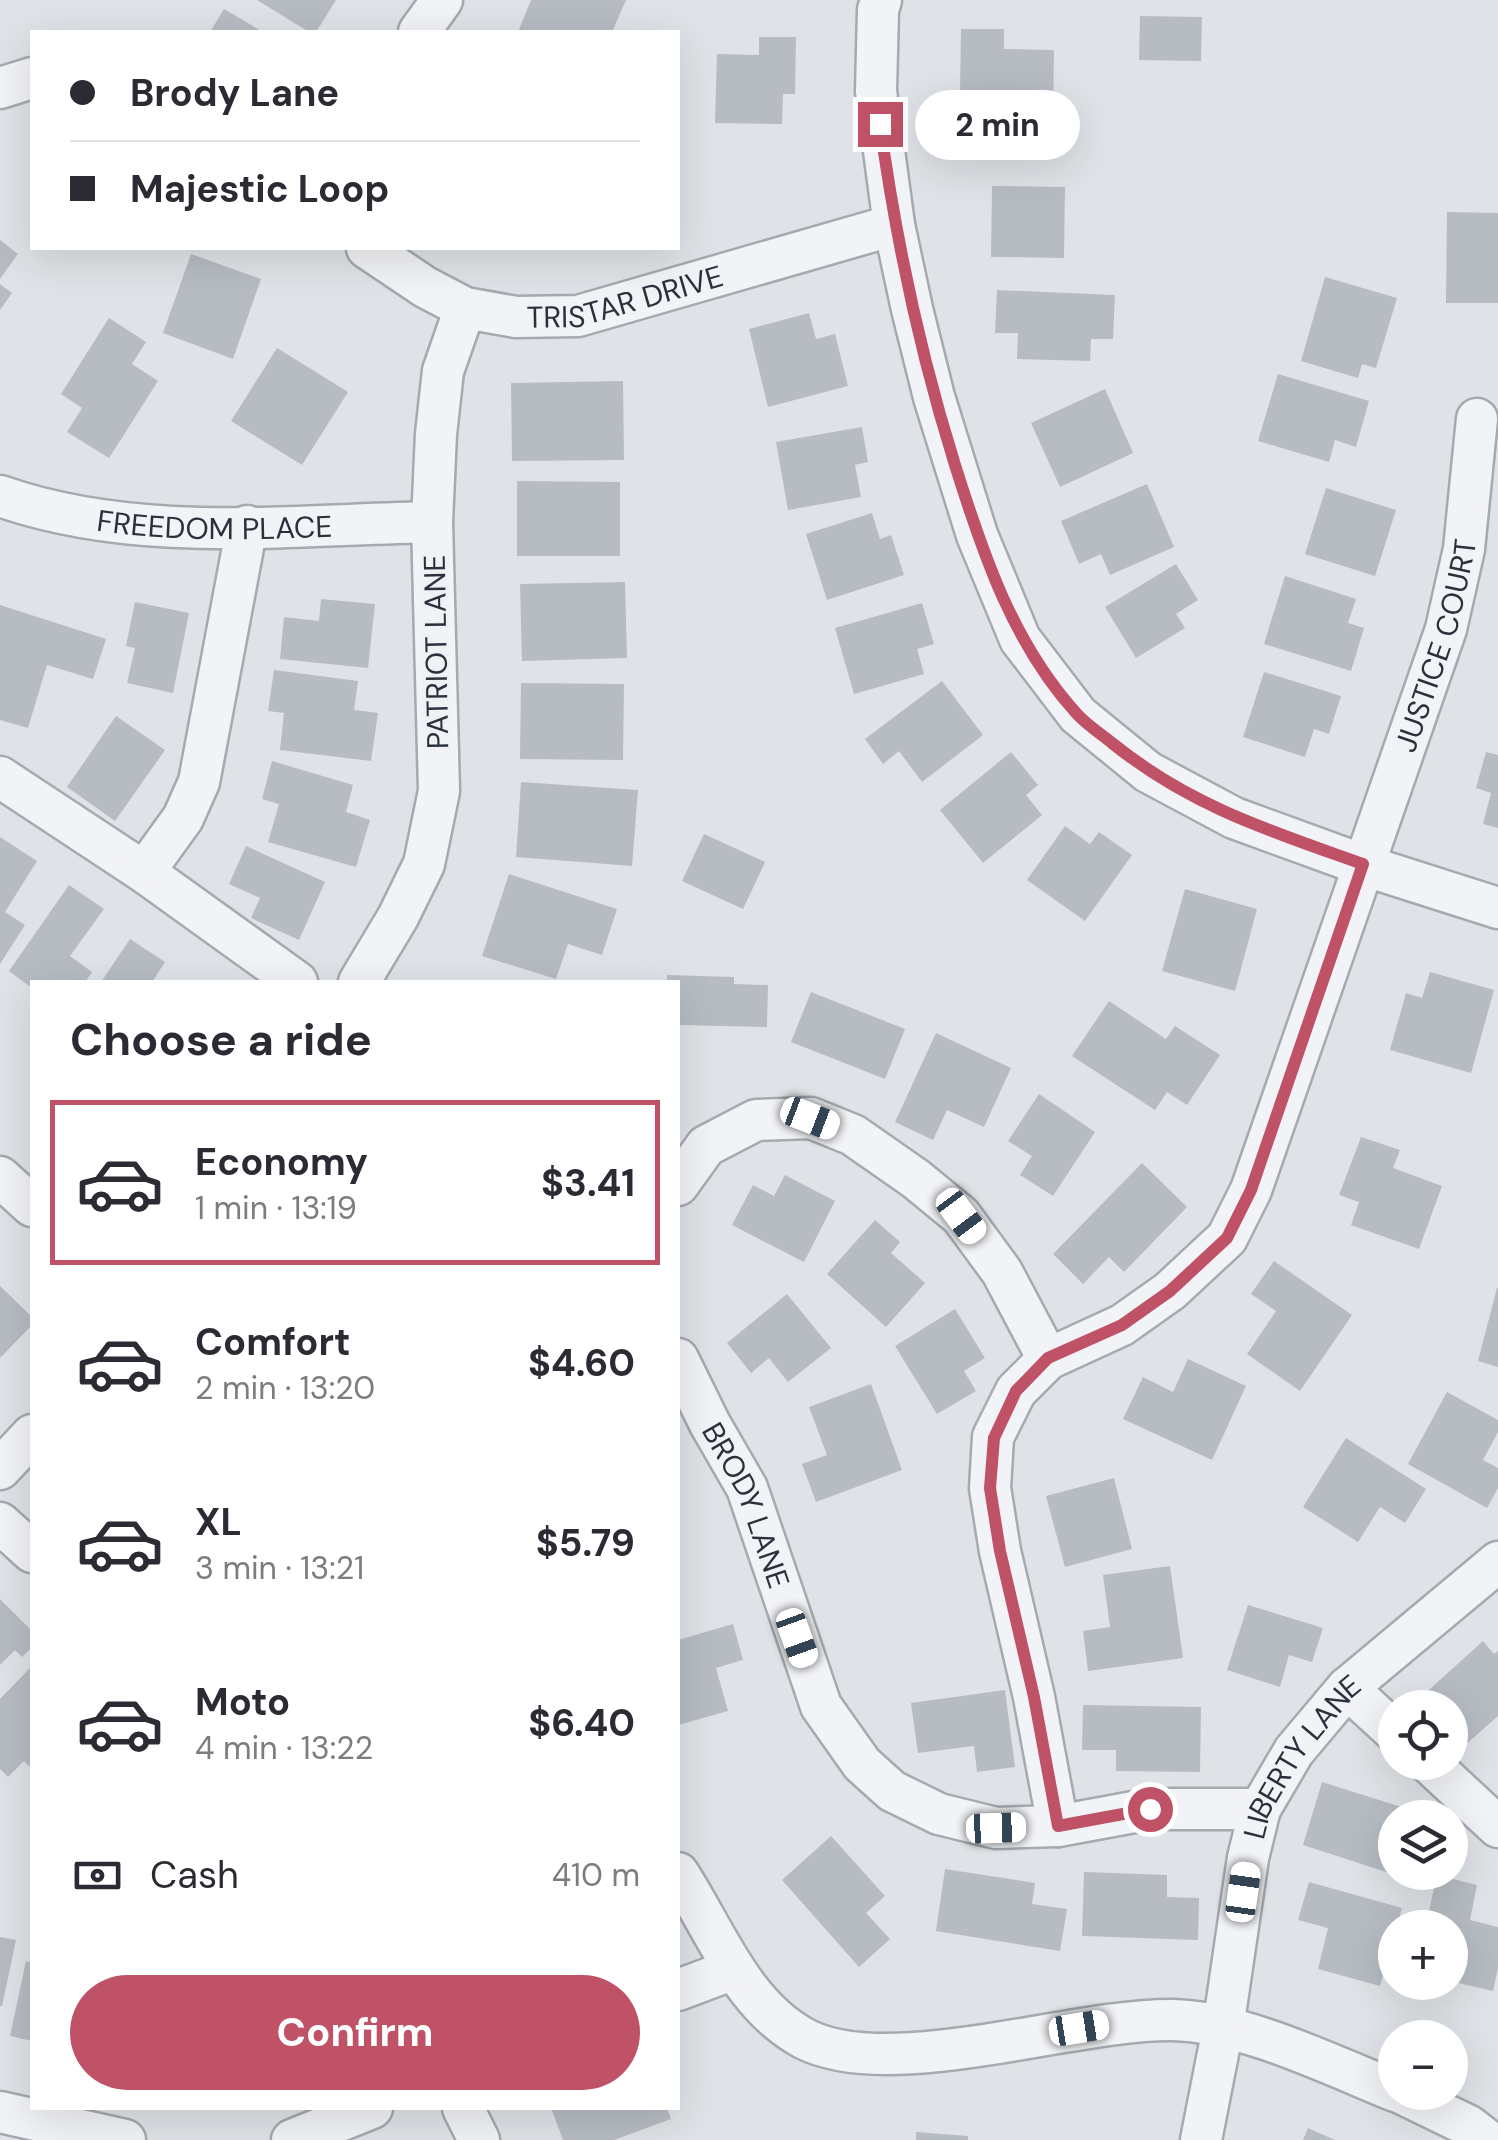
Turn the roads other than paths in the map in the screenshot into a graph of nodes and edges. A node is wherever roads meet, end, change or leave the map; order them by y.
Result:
1 (442, 0) edge
2 (882, 0) edge
3 (420, 30) edge
4 (30, 79) edge
5 (0, 88) edge
6 (894, 224) junction
7 (370, 250) edge
8 (465, 308) junction
9 (1477, 419) dead end
10 (0, 496) edge
11 (432, 522) junction
12 (248, 526) junction
13 (0, 777) edge
14 (1363, 864) junction
15 (144, 872) junction
16 (1498, 908) edge
17 (294, 980) edge
18 (360, 980) edge
19 (0, 1176) edge
20 (680, 1182) edge
21 (30, 1204) edge
22 (1048, 1358) junction
23 (680, 1363) edge
24 (30, 1437) edge
25 (0, 1469) edge
26 (0, 1523) edge
27 (30, 1550) edge
28 (1498, 1562) edge
29 (1348, 1688) junction
30 (1378, 1716) edge
31 (1447, 1780) edge
32 (1260, 1809) junction
33 (1058, 1826) junction
34 (1498, 1827) edge
35 (680, 1876) edge
36 (734, 1969) junction
37 (680, 1989) edge
38 (1223, 2028) junction
39 (1378, 2084) edge
40 (367, 2110) edge
41 (465, 2110) edge
42 (1435, 2110) edge
43 (0, 2112) edge
44 (126, 2140) edge
45 (292, 2140) edge
46 (479, 2140) edge
47 (1201, 2140) edge
48 (1487, 2140) edge

1 - 3 street
2 - 6 street
4 - 5 street
6 - 8 street, TRISTAR DRIVE
6 - 14 street
7 - 8 street, TRISTAR DRIVE
8 - 11 street, PATRIOT LANE
9 - 14 street, JUSTICE COURT
10 - 12 street, FREEDOM PLACE
11 - 12 street, FREEDOM PLACE
11 - 18 street, PATRIOT LANE
12 - 15 street
13 - 15 street
14 - 16 street
14 - 22 street, JUSTICE COURT
15 - 17 street
19 - 21 street
20 - 22 street
22 - 33 street
23 - 33 street, BRODY LANE
24 - 25 street
26 - 27 street
28 - 29 street, LIBERTY LANE
29 - 30 street
29 - 32 street, LIBERTY LANE
31 - 34 street
32 - 33 street, BRODY LANE
32 - 38 street, LIBERTY LANE
35 - 36 street
36 - 37 street
36 - 38 street
38 - 39 street
38 - 47 street, LIBERTY LANE
40 - 45 street
41 - 46 street
42 - 48 street
43 - 44 street

